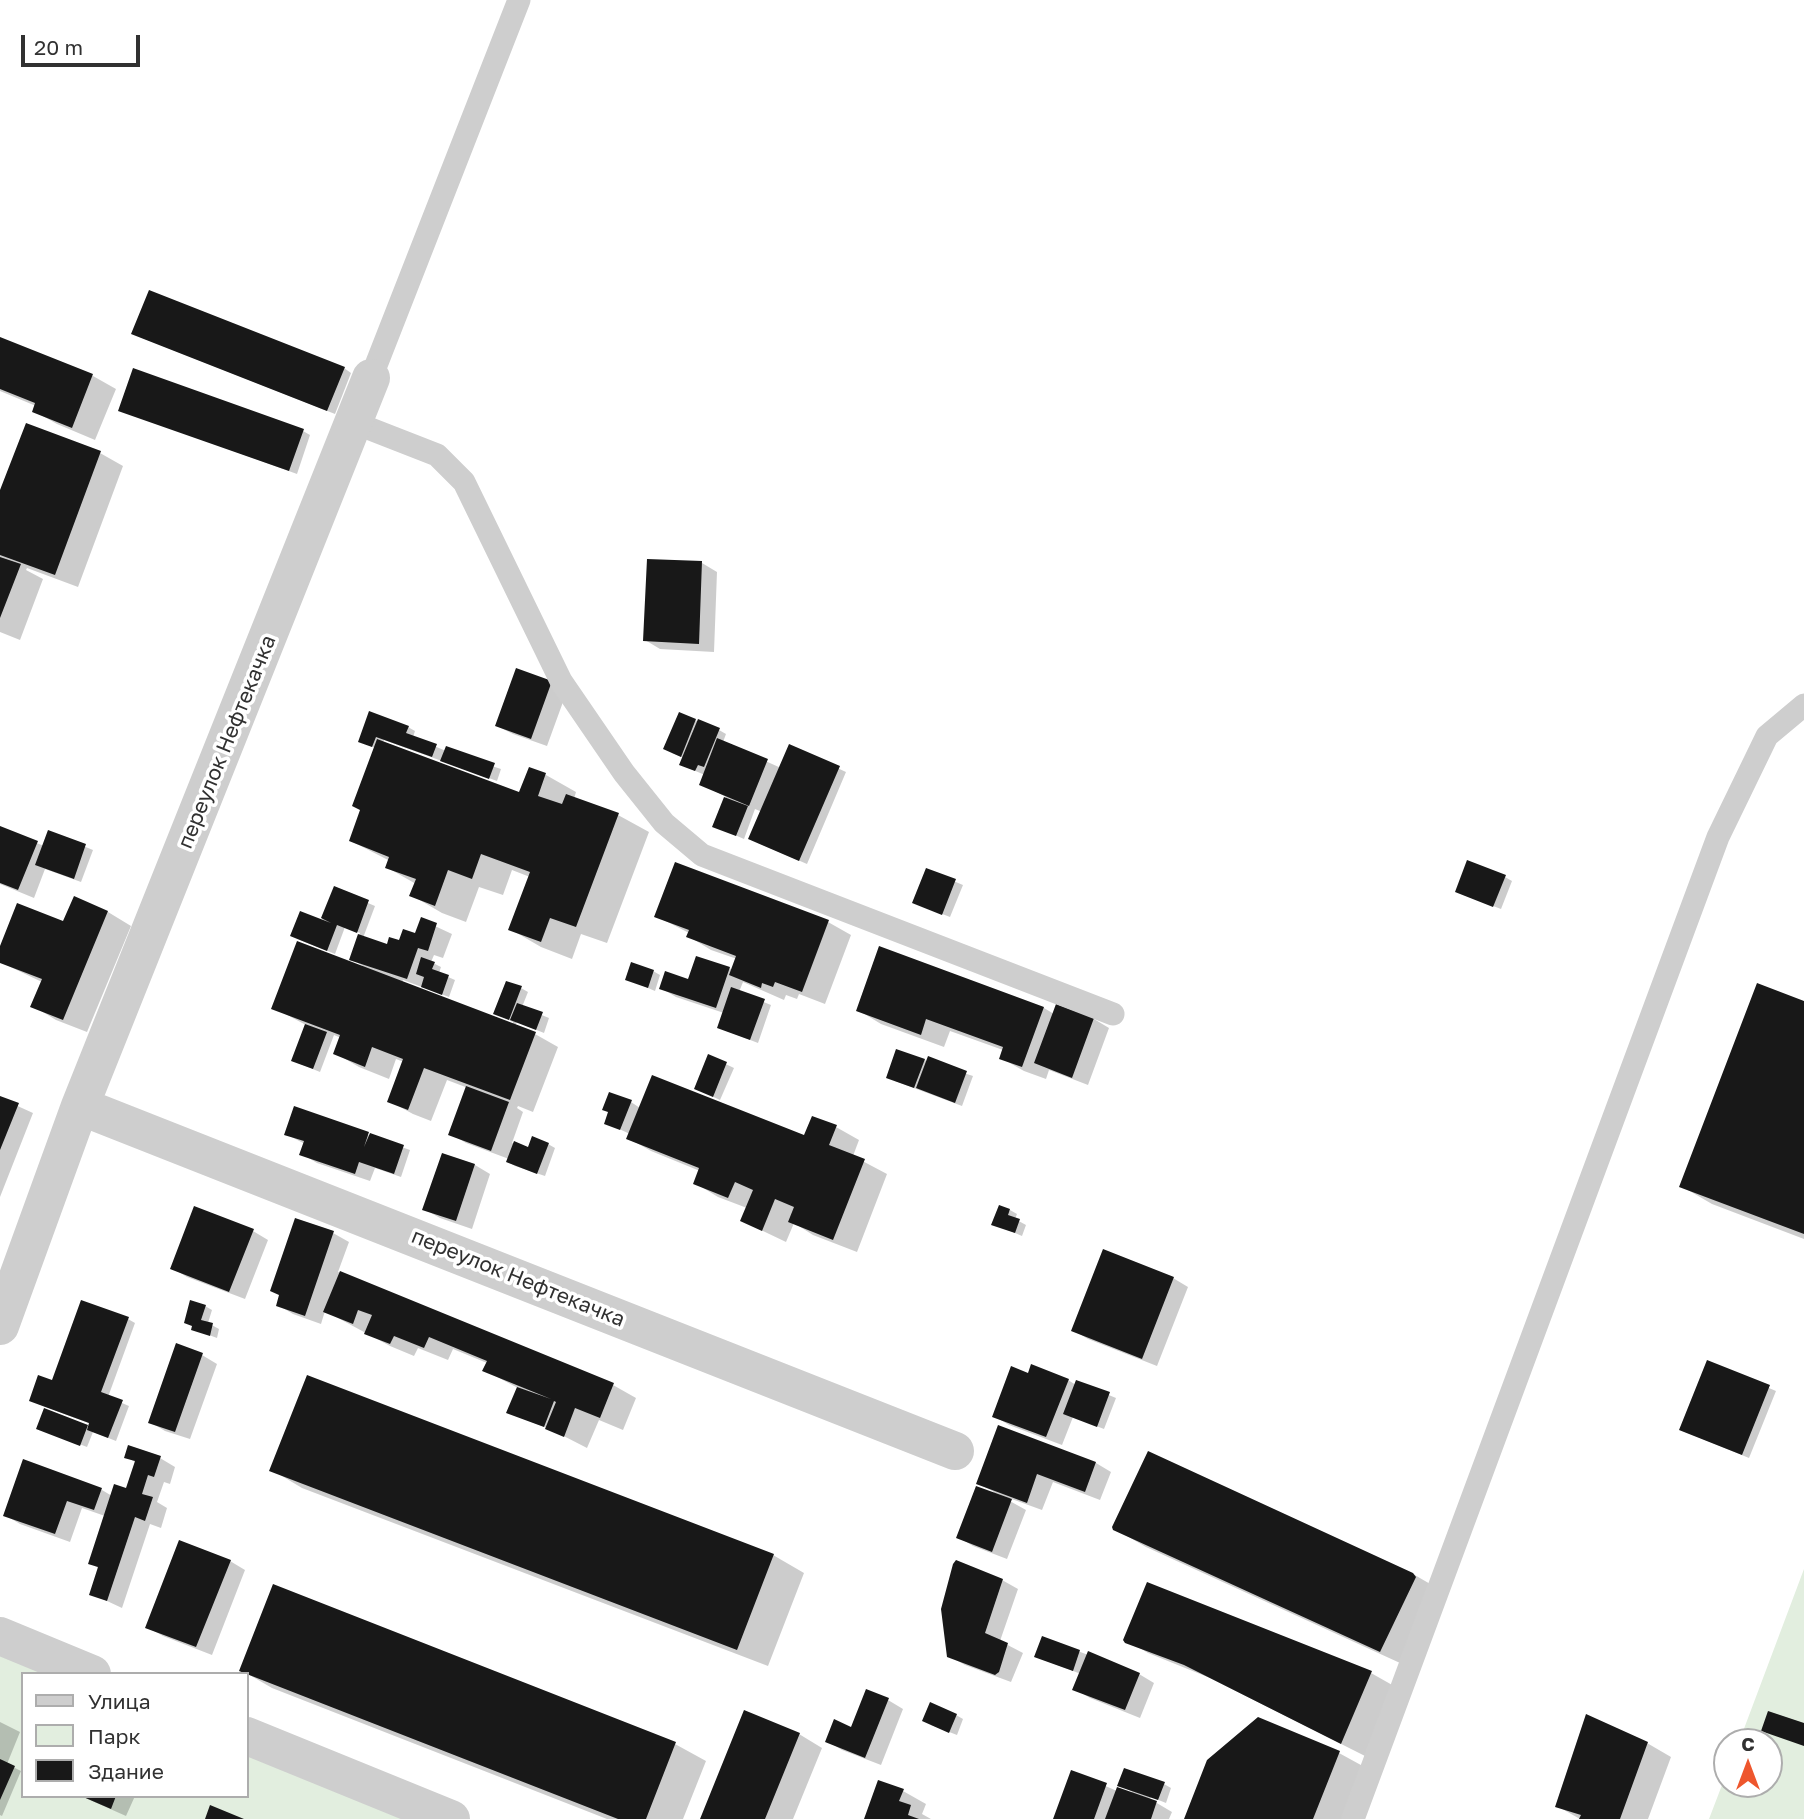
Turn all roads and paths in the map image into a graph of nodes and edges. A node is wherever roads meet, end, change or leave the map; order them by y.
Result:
1 (519, 0) edge
2 (371, 378) joint
3 (355, 423) junction
4 (1804, 705) edge
5 (1113, 1014) dead end
6 (80, 1106) junction
7 (0, 1326) edge
8 (956, 1451) dead end
9 (0, 1636) edge
10 (87, 1672) edge
11 (248, 1736) edge
12 (451, 1819) edge
13 (1353, 1819) edge

1 - 2 lane
2 - 3 street, переулок Нефтекачка
3 - 5 lane
3 - 6 street, переулок Нефтекачка
4 - 13 lane
6 - 7 street, переулок Нефтекачка
6 - 8 street, переулок Нефтекачка
9 - 10 street
11 - 12 street

